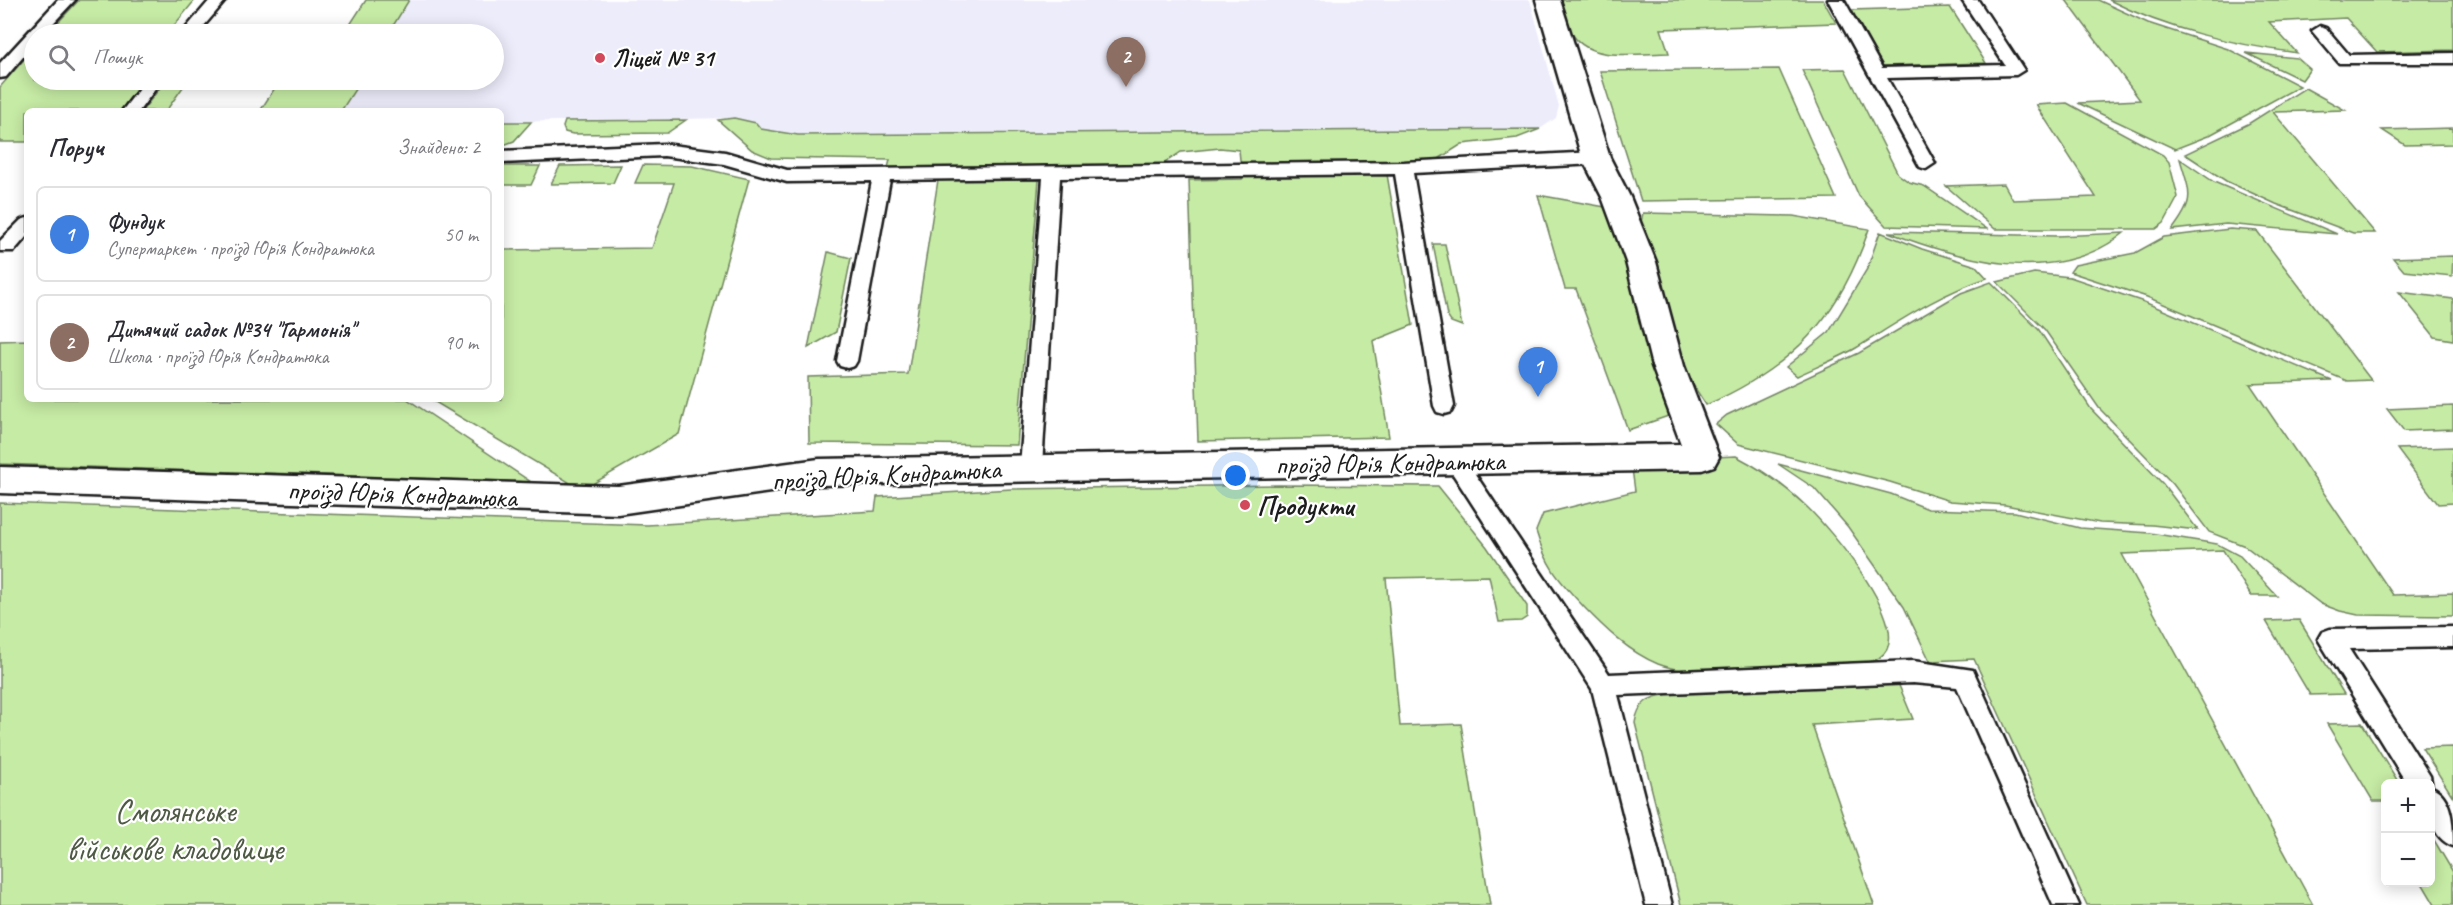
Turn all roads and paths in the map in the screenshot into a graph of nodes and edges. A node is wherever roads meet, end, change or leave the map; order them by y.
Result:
1 (66, 0) edge
2 (218, 0) edge
3 (1548, 0) edge
4 (1836, 0) edge
5 (1970, 0) edge
6 (45, 24) edge
7 (198, 24) edge
8 (2320, 32) dead end
9 (24, 47) edge
10 (2453, 58) edge
11 (0, 73) edge
12 (1878, 73) junction
13 (146, 90) edge
14 (132, 108) edge
15 (504, 157) edge
16 (1596, 158) junction
17 (1926, 163) dead end
18 (1403, 168) junction
19 (1052, 173) junction
20 (882, 175) junction
21 (24, 227) edge
22 (4, 246) edge
23 (24, 246) edge
24 (847, 361) dead end
25 (1444, 406) dead end
26 (1456, 462) junction
27 (1031, 466) junction
28 (0, 480) edge
29 (2453, 637) edge
30 (1603, 685) junction
31 (2418, 779) edge
32 (2435, 806) edge
33 (2453, 834) edge
34 (1659, 905) edge
35 (2066, 905) edge

1 - 6 lane
2 - 7 lane
3 - 16 street
4 - 12 lane
5 - 12 lane
8 - 10 lane
9 - 11 lane
12 - 17 lane
13 - 14 lane
15 - 20 lane
16 - 18 lane
16 - 26 street, проїзд Юрія Кондратюка
18 - 19 lane
18 - 25 lane
19 - 20 lane
19 - 27 lane
20 - 24 lane
21 - 22 lane
22 - 23 lane
26 - 27 street, проїзд Юрія Кондратюка
26 - 30 lane
27 - 28 street, проїзд Юрія Кондратюка
29 - 31 lane
30 - 34 lane
30 - 35 lane
32 - 33 lane

